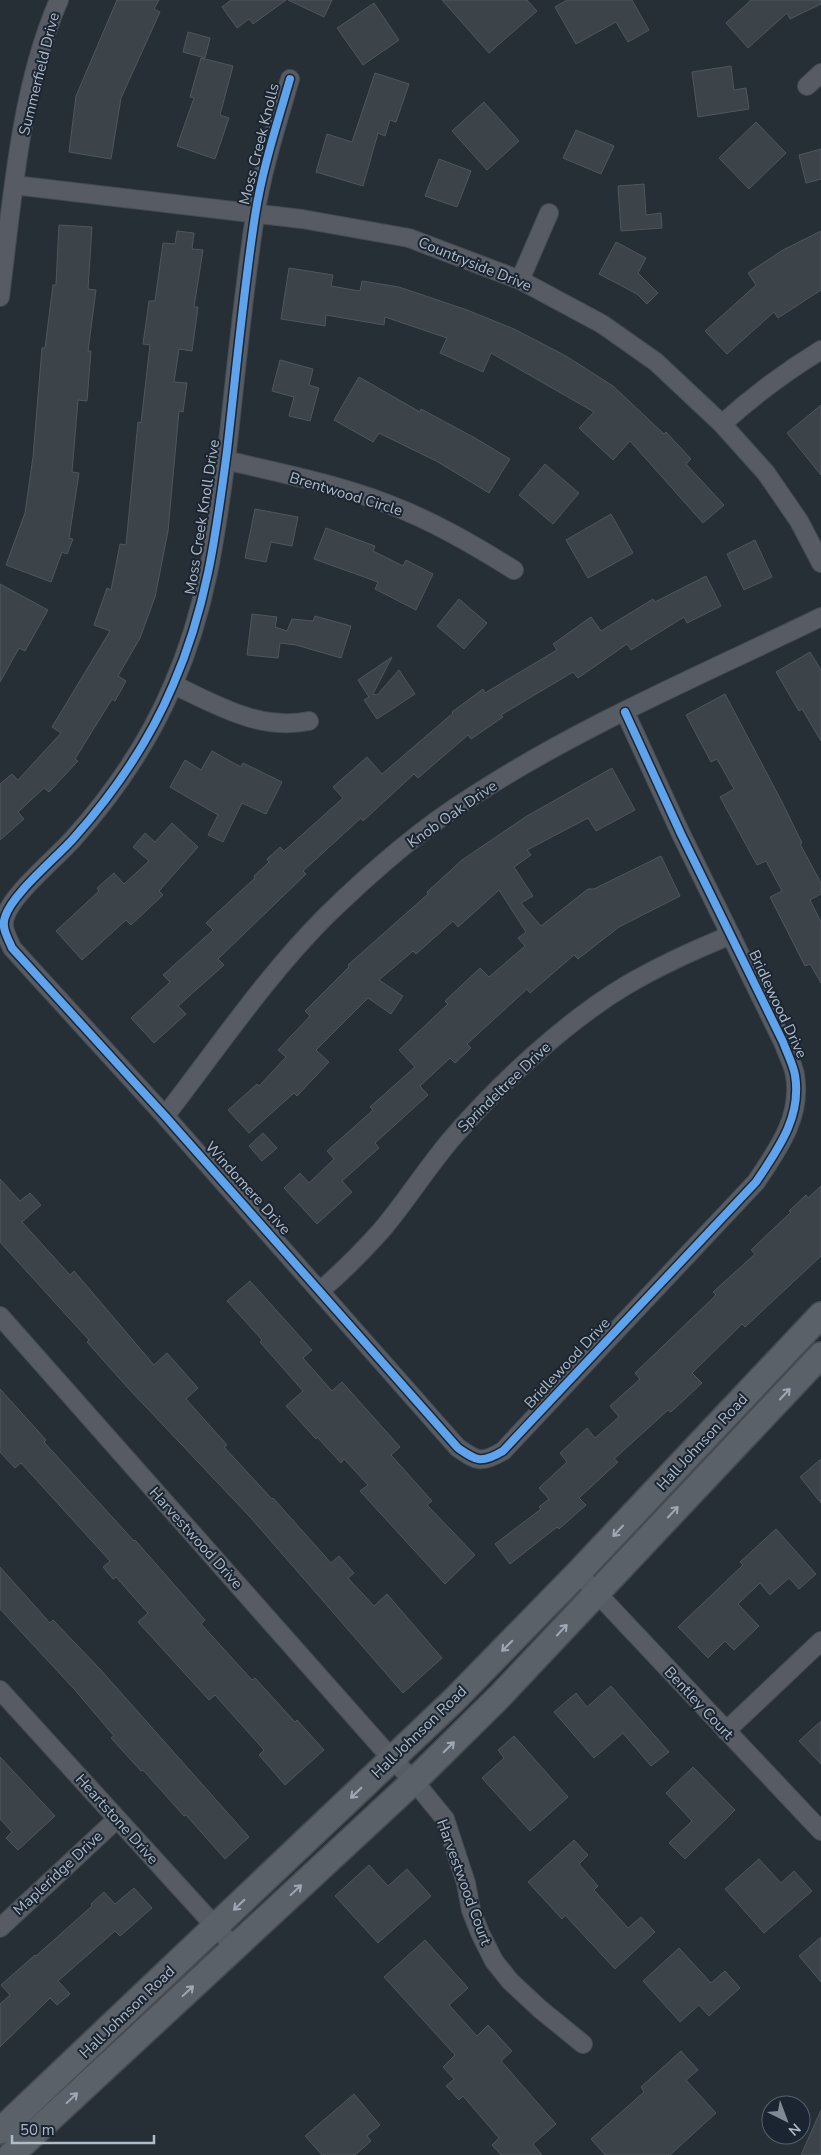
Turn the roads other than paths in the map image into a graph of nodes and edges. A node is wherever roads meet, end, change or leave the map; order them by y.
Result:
1 (59, 0) edge
2 (821, 73) edge
3 (290, 79) dead end
4 (807, 86) dead end
5 (14, 186) junction
6 (549, 214) dead end
7 (255, 215) junction
8 (520, 280) junction
9 (0, 298) edge
10 (821, 350) edge
11 (722, 424) junction
12 (226, 460) junction
13 (821, 563) edge
14 (514, 570) dead end
15 (821, 617) edge
16 (174, 685) junction
17 (625, 712) junction
18 (309, 721) dead end
19 (6, 913) joint
20 (731, 935) junction
21 (165, 1116) junction
22 (320, 1291) junction
23 (821, 1315) edge
24 (0, 1316) edge
25 (821, 1355) edge
26 (493, 1457) joint
27 (578, 1574) junction
28 (597, 1593) junction
29 (821, 1641) edge
30 (0, 1690) edge
31 (726, 1731) junction
32 (392, 1759) junction
33 (414, 1781) junction
34 (117, 1819) junction
35 (821, 1831) edge
36 (216, 1927) junction
37 (0, 1928) edge
38 (235, 1948) junction
39 (582, 2044) dead end
40 (0, 2131) edge
41 (11, 2155) edge

1 - 5 street, Summerfield Drive
2 - 4 street
3 - 7 street, Moss Creek Knolls
5 - 7 street, Countryside Drive
5 - 9 street, Summerfield Drive
6 - 8 street
7 - 8 street, Countryside Drive
7 - 12 street, Moss Creek Knoll Drive
8 - 11 street, Countryside Drive
10 - 11 street
11 - 13 street, Countryside Drive
12 - 14 street, Brentwood Circle
12 - 16 street, Moss Creek Knoll Drive
15 - 17 street, Knob Oak Drive
16 - 18 street
16 - 19 street, Moss Creek Knoll Drive
17 - 20 street, Bridlewood Drive
17 - 21 street, Knob Oak Drive
19 - 21 street, Windomere Drive
20 - 22 street, Sprindeltree Drive
20 - 26 street, Bridlewood Drive
21 - 22 street, Windomere Drive
22 - 26 street, Windomere Drive
23 -> 27 main road, Hall Johnson Road
24 - 32 street, Harvestwood Drive
28 -> 25 main road, Hall Johnson Road
27 - 28 street, Bentley Court
27 -> 32 main road, Hall Johnson Road
28 - 31 street, Bentley Court
33 -> 28 main road, Hall Johnson Road
29 - 31 street
30 - 34 street, Heartstone Drive
31 - 35 street, Bentley Court
32 - 33 street, Harvestwood Court
32 -> 36 main road, Hall Johnson Road
38 -> 33 main road, Hall Johnson Road
33 - 39 street, Harvestwood Court
34 - 36 street, Heartstone Drive
34 - 37 street, Mapleridge Drive
36 - 38 street, Heartstone Drive
36 - 40 main road, Hall Johnson Road
41 -> 38 main road, Hall Johnson Road

